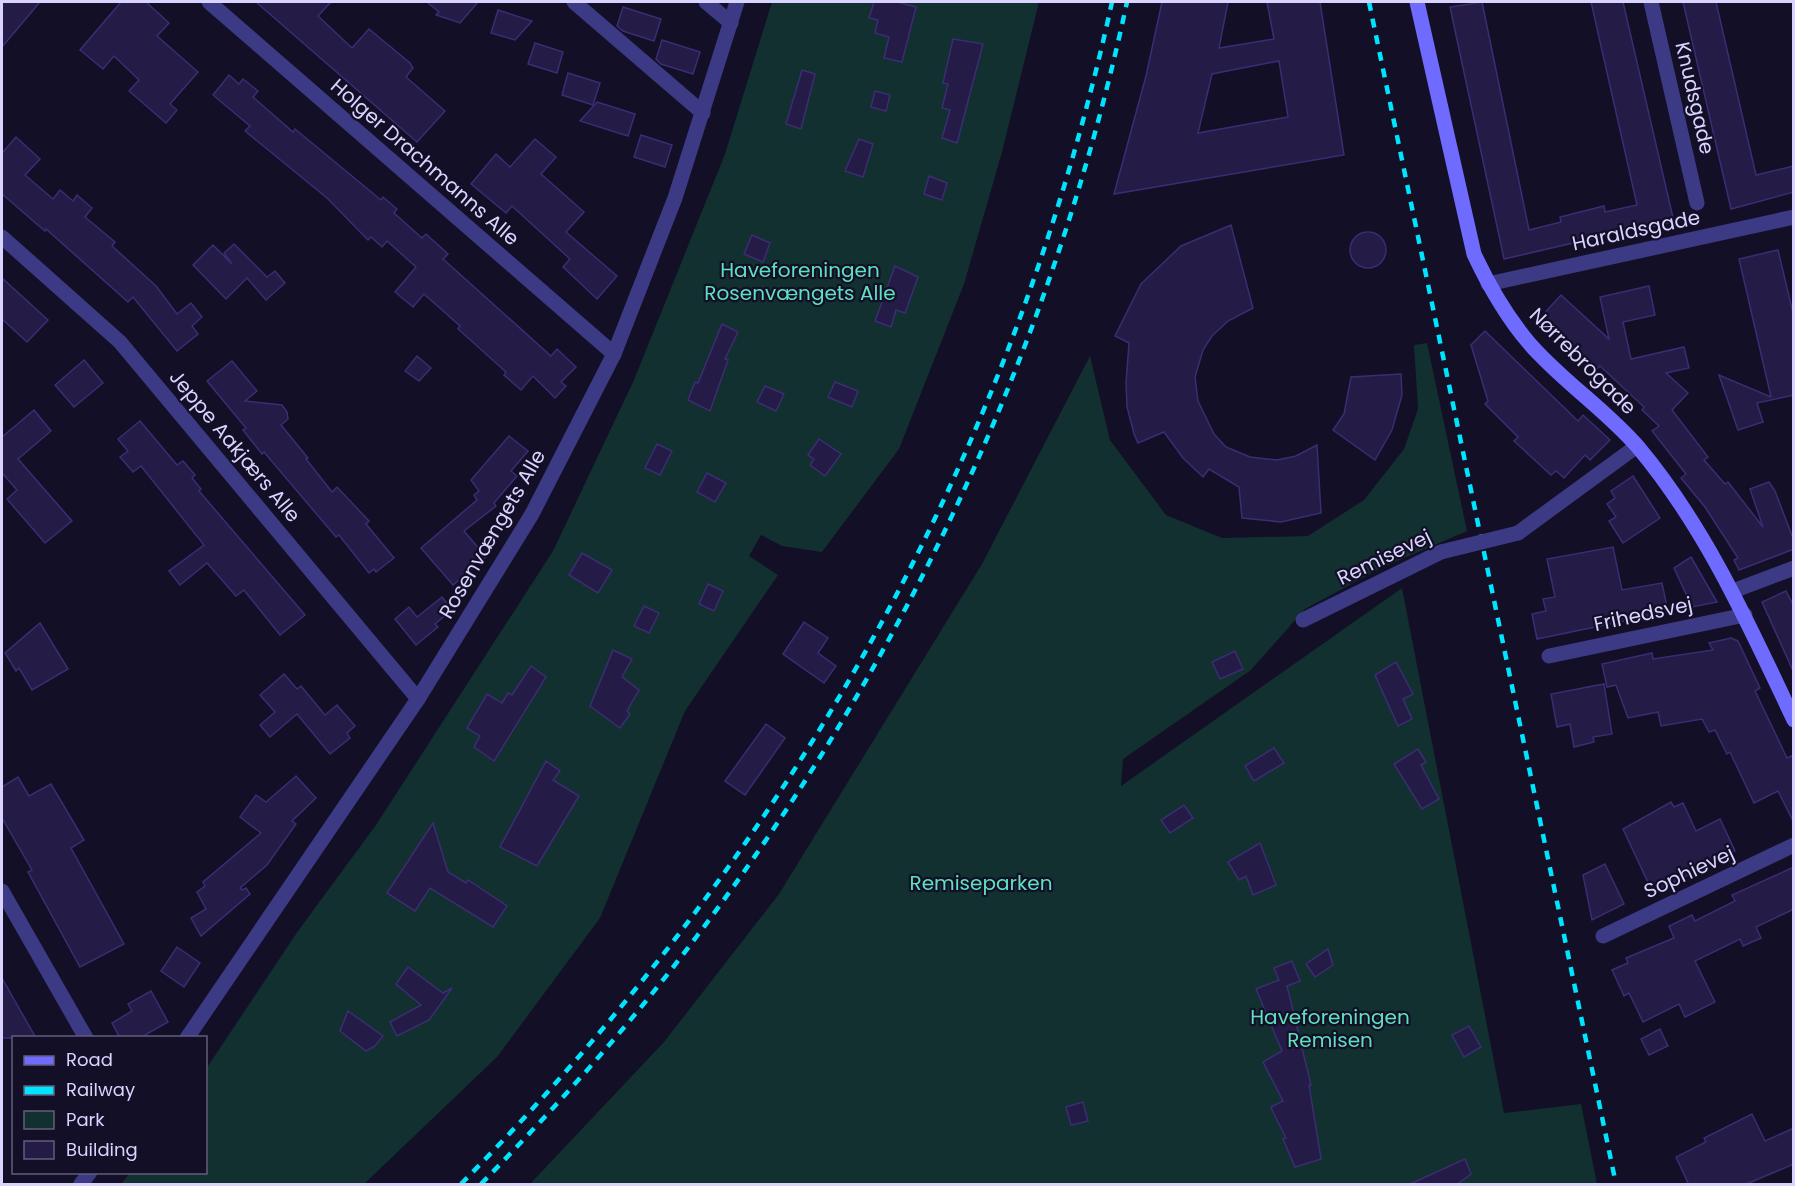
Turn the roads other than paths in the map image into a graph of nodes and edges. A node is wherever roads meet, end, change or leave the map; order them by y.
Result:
1 (209, 2) edge
2 (574, 2) edge
3 (706, 2) edge
4 (736, 2) edge
5 (1417, 2) edge
6 (1651, 2) edge
7 (731, 23) junction
8 (703, 113) junction
9 (1697, 203) dead end
10 (1794, 217) edge
11 (2, 237) edge
12 (1488, 284) junction
13 (614, 354) junction
14 (1637, 446) junction
15 (1794, 568) edge
16 (1733, 591) junction
17 (1744, 615) junction
18 (1303, 620) dead end
19 (1549, 656) dead end
20 (418, 699) junction
21 (1794, 720) edge
22 (1794, 845) edge
23 (2, 891) edge
24 (1603, 936) dead end
25 (85, 1036) edge
26 (188, 1036) edge

1 - 13 street, Holger Drachmanns Alle
2 - 8 street
3 - 7 street
4 - 7 street, Rosenvængets Alle
5 - 12 street, Nørrebrogade
6 - 9 street, Knudsgade
7 - 8 street, Rosenvængets Alle
8 - 13 street, Rosenvængets Alle
10 - 12 street, Haraldsgade
11 - 20 street, Jeppe Aakjærs Alle
12 - 14 street, Nørrebrogade
13 - 20 street, Rosenvængets Alle
14 - 16 street, Nørrebrogade
14 - 18 street, Remisevej, bridge
15 - 16 street
16 - 17 street, Nørrebrogade
17 - 19 street, Frihedsvej
17 - 21 street, Nørrebrogade
20 - 26 street, Rosenvængets Alle
22 - 24 street, Sophievej
23 - 25 street

